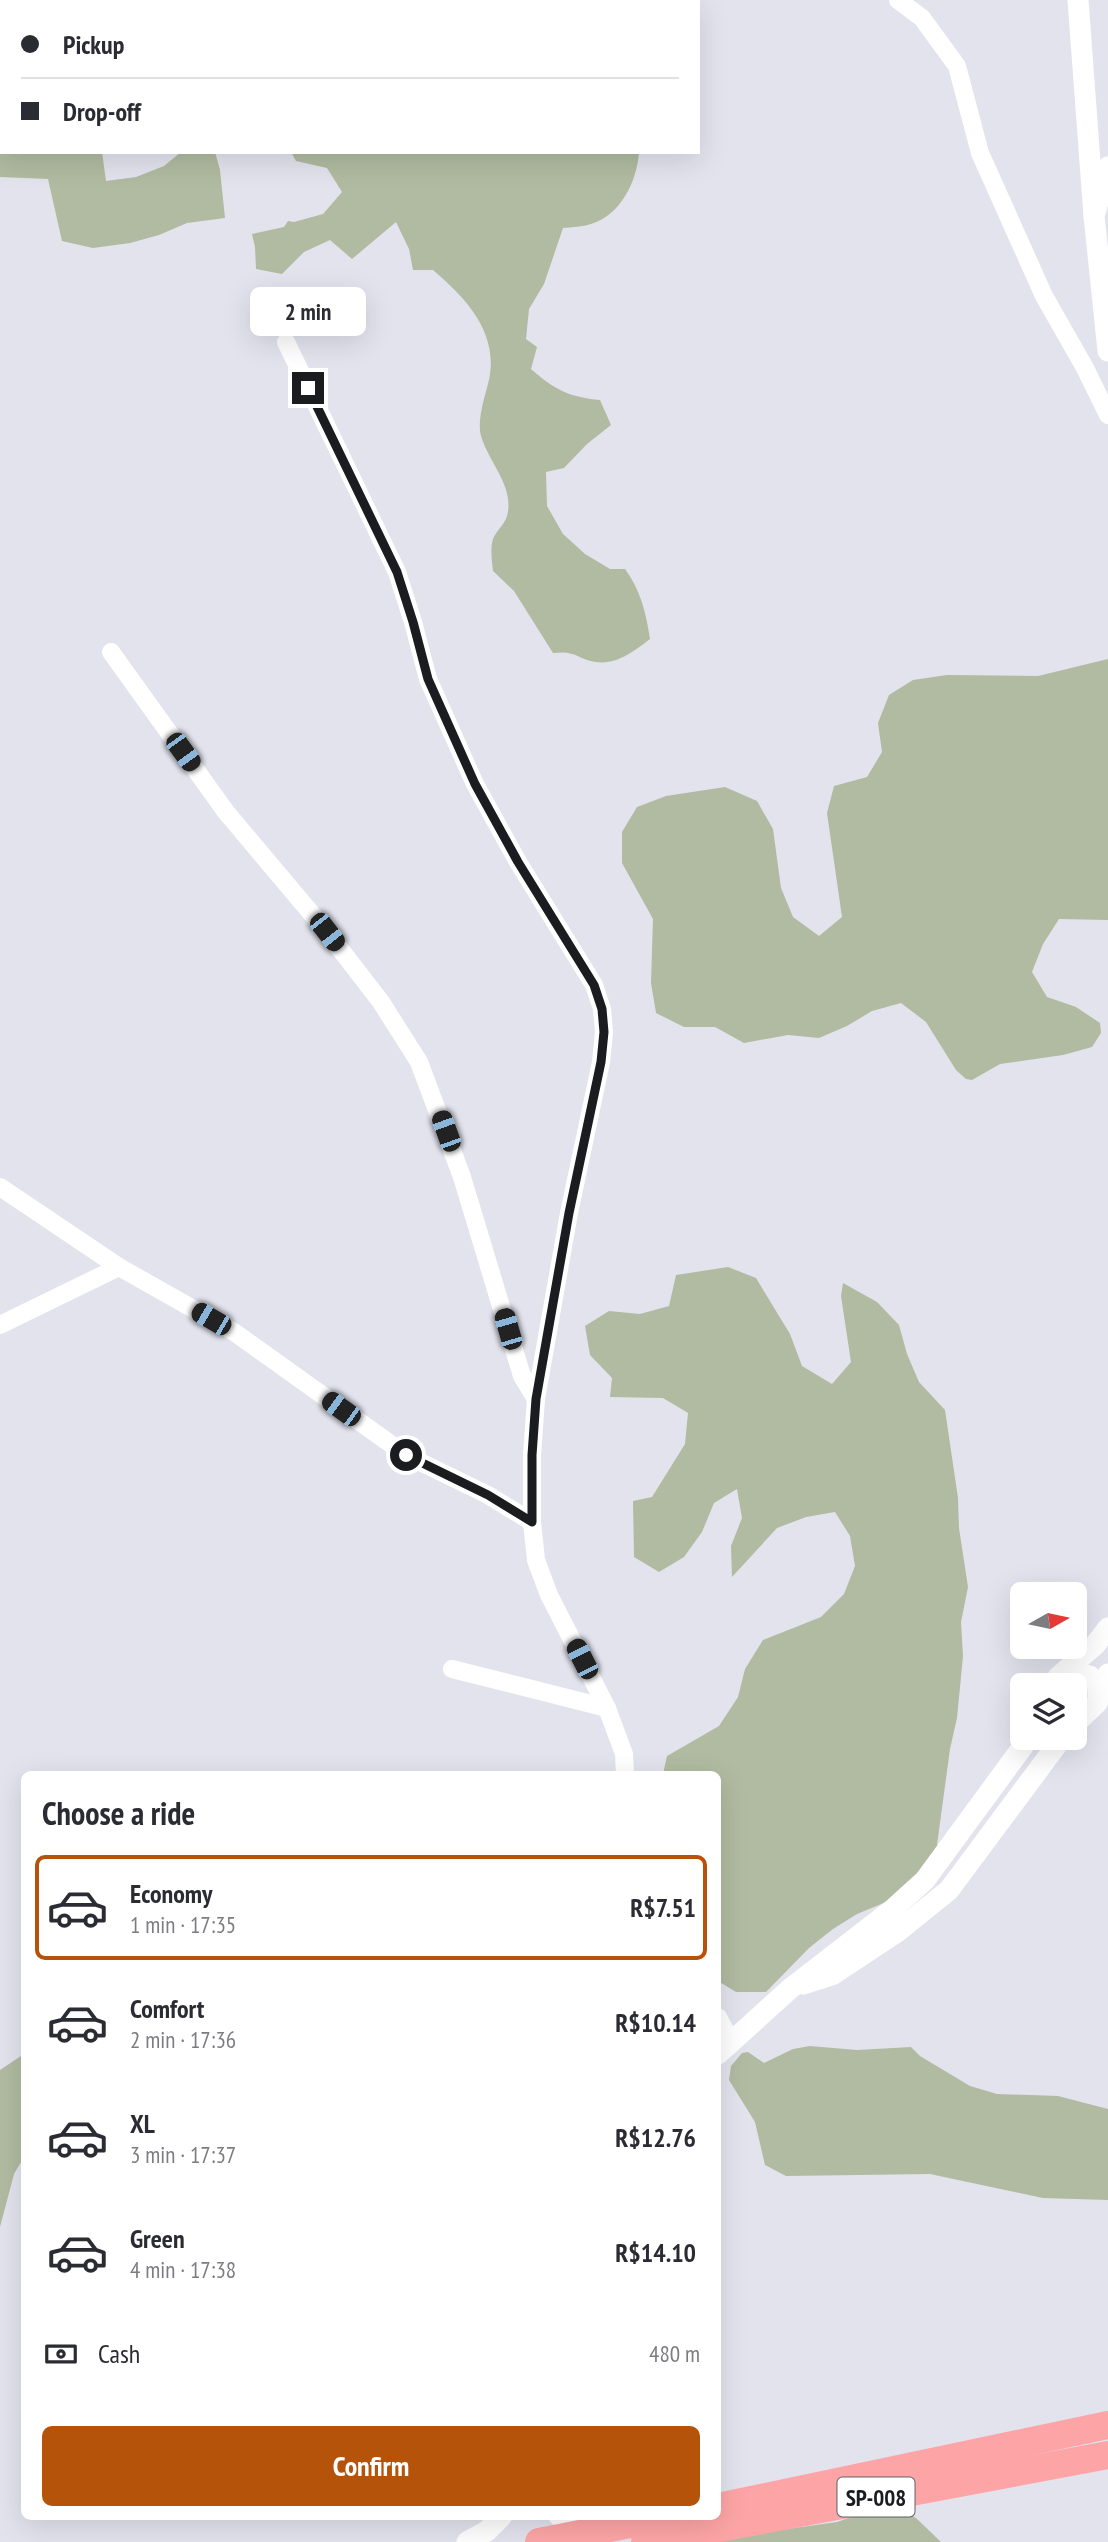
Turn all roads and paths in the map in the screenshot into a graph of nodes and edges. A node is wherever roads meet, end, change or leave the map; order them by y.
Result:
1 (898, 0) edge
2 (1078, 0) edge
3 (1108, 167) edge
4 (1094, 216) junction
5 (286, 342) dead end
6 (1108, 351) edge
7 (1108, 415) edge
8 (111, 652) dead end
9 (0, 1187) edge
10 (119, 1267) junction
11 (0, 1325) edge
12 (536, 1399) junction
13 (532, 1522) junction
14 (1108, 1628) edge
15 (452, 1669) dead end
16 (1066, 1673) edge
17 (1087, 1674) edge
18 (1108, 1674) edge
19 (1102, 1704) edge
20 (607, 1708) junction
21 (1087, 1715) edge
22 (1020, 1750) edge
23 (1053, 1750) edge
24 (625, 1771) edge
25 (791, 1988) junction
26 (724, 2048) edge
27 (1108, 2425) edge
28 (1108, 2455) edge
29 (721, 2506) edge
30 (498, 2520) edge
31 (566, 2520) edge
32 (650, 2520) edge
33 (587, 2532) junction
34 (467, 2542) edge
35 (539, 2542) edge
36 (645, 2542) edge

1 - 7 street
2 - 4 street
3 - 4 street
4 - 6 street
5 - 12 street
8 - 12 street
9 - 10 street
10 - 11 street
10 - 13 street
12 - 13 street
13 - 20 street
14 - 16 street
15 - 20 street
17 - 19 street
18 - 19 street
19 - 21 street
20 - 24 street
22 - 25 street
23 - 25 street
25 - 26 street
27 - 29 main road, SP-008
28 - 36 main road, SP-008
30 - 34 street
31 - 33 street
32 - 33 main road
33 - 35 main road

